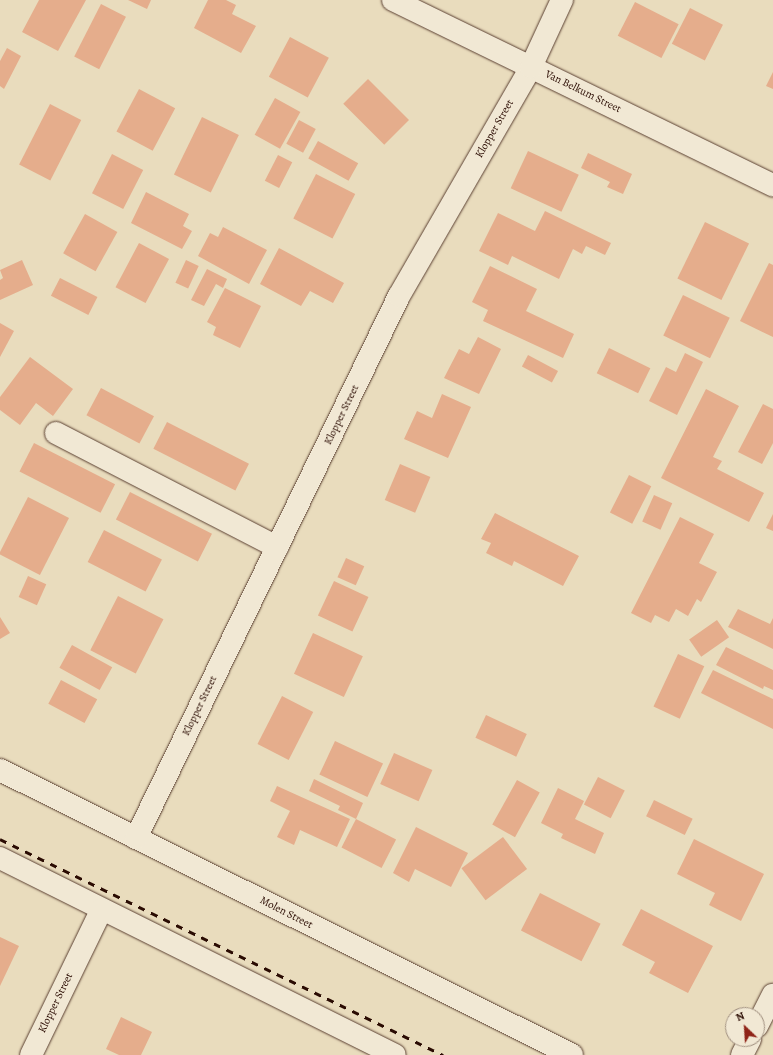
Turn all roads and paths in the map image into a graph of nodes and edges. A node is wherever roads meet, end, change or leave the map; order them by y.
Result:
1 (392, 0) edge
2 (562, 0) edge
3 (531, 67) junction
4 (773, 185) edge
5 (56, 433) dead end
6 (277, 547) junction
7 (0, 770) edge
8 (136, 838) junction
9 (0, 858) edge
10 (102, 909) junction
11 (773, 995) edge
12 (765, 1010) edge
13 (31, 1055) edge
14 (395, 1055) edge
15 (572, 1055) edge

1 - 3 street, Van Belkum Street
2 - 3 street, Klopper Street
3 - 4 street, Van Belkum Street
3 - 6 street, Klopper Street
5 - 6 street
6 - 8 street, Klopper Street
7 - 8 street, Molen Street
8 - 15 street, Molen Street
9 - 10 street
10 - 13 street, Klopper Street
10 - 14 street
11 - 12 street

